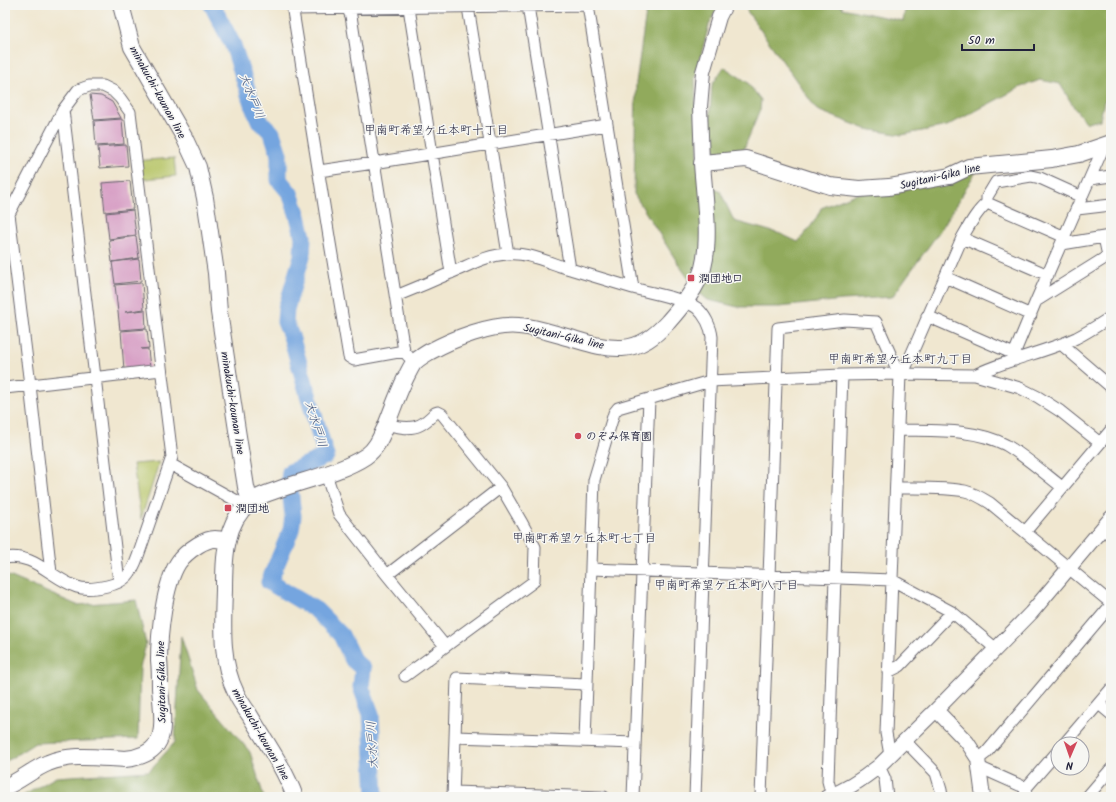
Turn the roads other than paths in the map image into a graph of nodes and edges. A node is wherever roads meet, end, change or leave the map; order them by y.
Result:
1 (121, 5) edge
2 (587, 5) edge
3 (725, 5) edge
4 (528, 6) junction
5 (293, 7) edge
6 (347, 7) edge
7 (404, 7) edge
8 (468, 8) junction
9 (63, 110) junction
10 (607, 125) junction
11 (550, 134) junction
12 (490, 144) junction
13 (1107, 145) edge
14 (432, 154) junction
15 (374, 163) junction
16 (702, 163) junction
17 (319, 170) junction
18 (1111, 176) edge
19 (1090, 178) junction
20 (1082, 197) junction
21 (987, 203) junction
22 (1111, 205) edge
23 (1077, 209) junction
24 (7, 217) edge
25 (1108, 237) edge
26 (962, 238) junction
27 (1063, 240) junction
28 (508, 254) junction
29 (570, 269) junction
30 (451, 273) junction
31 (1048, 275) junction
32 (945, 277) junction
33 (633, 288) junction
34 (396, 296) junction
35 (1036, 301) junction
36 (685, 302) junction
37 (1031, 315) junction
38 (928, 316) junction
39 (1111, 318) edge
40 (1061, 344) junction
41 (409, 357) junction
42 (1014, 357) junction
43 (161, 370) junction
44 (900, 374) junction
45 (842, 375) junction
46 (975, 375) junction
47 (96, 377) junction
48 (776, 378) junction
49 (710, 381) junction
50 (30, 385) junction
51 (1111, 387) edge
52 (5, 388) edge
53 (649, 399) junction
54 (386, 424) junction
55 (898, 430) junction
56 (1111, 430) edge
57 (1100, 443) junction
58 (170, 464) junction
59 (326, 474) junction
60 (501, 487) junction
61 (896, 488) junction
62 (1062, 488) junction
63 (248, 504) junction
64 (1108, 527) edge
65 (1025, 532) junction
66 (227, 541) junction
67 (5, 558) edge
68 (1068, 568) junction
69 (591, 569) junction
70 (642, 571) junction
71 (51, 573) junction
72 (703, 573) junction
73 (387, 575) junction
74 (769, 575) junction
75 (835, 578) junction
76 (892, 580) junction
77 (119, 582) junction
78 (1111, 604) edge
79 (952, 612) junction
80 (445, 646) junction
81 (995, 648) junction
82 (888, 672) junction
83 (405, 676) dead end
84 (586, 684) junction
85 (1111, 689) edge
86 (1099, 704) junction
87 (936, 710) junction
88 (1111, 714) edge
89 (1071, 736) edge
90 (455, 737) junction
91 (584, 741) junction
92 (904, 741) junction
93 (635, 743) junction
94 (890, 755) junction
95 (1050, 761) edge
96 (979, 763) junction
97 (879, 766) junction
98 (1111, 769) edge
99 (5, 787) edge
100 (1026, 792) edge
101 (453, 794) edge
102 (572, 796) edge
103 (830, 796) edge
104 (294, 797) edge
105 (604, 797) edge
106 (633, 797) edge
107 (695, 797) edge
108 (761, 797) edge
109 (887, 797) edge
110 (942, 797) edge
111 (983, 797) edge
112 (1087, 797) edge

1 - 63 main road, minakuchi-kounan line
2 - 4 street
2 - 10 street
3 - 16 street
4 - 8 street
4 - 11 street
5 - 6 street
5 - 17 street
6 - 7 street
6 - 15 street
7 - 8 street
7 - 14 street
8 - 12 street
9 - 24 street
9 - 43 street
9 - 47 street
10 - 11 street
10 - 33 street
11 - 12 street
11 - 29 street
12 - 14 street
12 - 28 street
13 - 16 main road, Sugitani-Gika line
13 - 19 street
14 - 15 street
14 - 30 street
15 - 17 street
15 - 34 street
16 - 36 main road, Sugitani-Gika line
17 - 41 street
18 - 19 street
19 - 20 street
20 - 21 street
20 - 23 street
21 - 26 street
21 - 27 street
22 - 23 street
23 - 27 street
24 - 50 street
25 - 27 street
25 - 35 street
26 - 31 street
26 - 32 street
27 - 31 street
28 - 29 street
28 - 30 street
29 - 33 street
30 - 34 street
31 - 35 street
32 - 37 street
32 - 38 street
33 - 36 street
34 - 41 street
35 - 37 street
36 - 41 main road, Sugitani-Gika line
36 - 49 street
37 - 42 street
38 - 42 street
38 - 44 street
39 - 40 street
40 - 42 street
40 - 51 street
41 - 54 main road, Sugitani-Gika line
42 - 46 street
43 - 47 street
43 - 58 street
44 - 45 street
44 - 46 street
44 - 48 street
44 - 55 street
45 - 48 street
45 - 75 street
46 - 57 street
47 - 50 street
47 - 77 street
48 - 49 street
48 - 74 street
49 - 53 street
49 - 72 street
50 - 52 street
50 - 71 street
53 - 69 street
53 - 70 street
54 - 59 main road, Sugitani-Gika line
54 - 60 street
55 - 61 street
55 - 62 street
56 - 57 street
57 - 62 street
58 - 63 street
58 - 77 street
59 - 63 main road, Sugitani-Gika line
59 - 73 street
60 - 73 street
60 - 80 street
61 - 65 street
61 - 76 street
62 - 65 street
63 - 66 main road, minakuchi-kounan line
64 - 68 street
65 - 68 street
66 - 99 main road, Sugitani-Gika line
66 - 104 main road, minakuchi-kounan line
67 - 71 street
68 - 78 street
68 - 81 street
69 - 70 street
69 - 84 street
70 - 72 street
70 - 93 street
71 - 77 street
72 - 74 street
72 - 107 street
73 - 80 street
74 - 75 street
74 - 108 street
75 - 76 street
75 - 103 street
76 - 79 street
76 - 82 street
78 - 96 street
79 - 81 street
79 - 82 street
80 - 83 street
81 - 87 street
82 - 94 street
84 - 90 street
84 - 91 street
85 - 86 street
86 - 88 street
86 - 89 street
87 - 92 street
87 - 96 street
90 - 91 street
90 - 101 street
91 - 93 street
92 - 94 street
92 - 110 street
93 - 106 street
94 - 97 street
95 - 100 street
96 - 100 street
96 - 111 street
97 - 103 street
97 - 109 street
98 - 112 street
101 - 102 street
102 - 105 street

